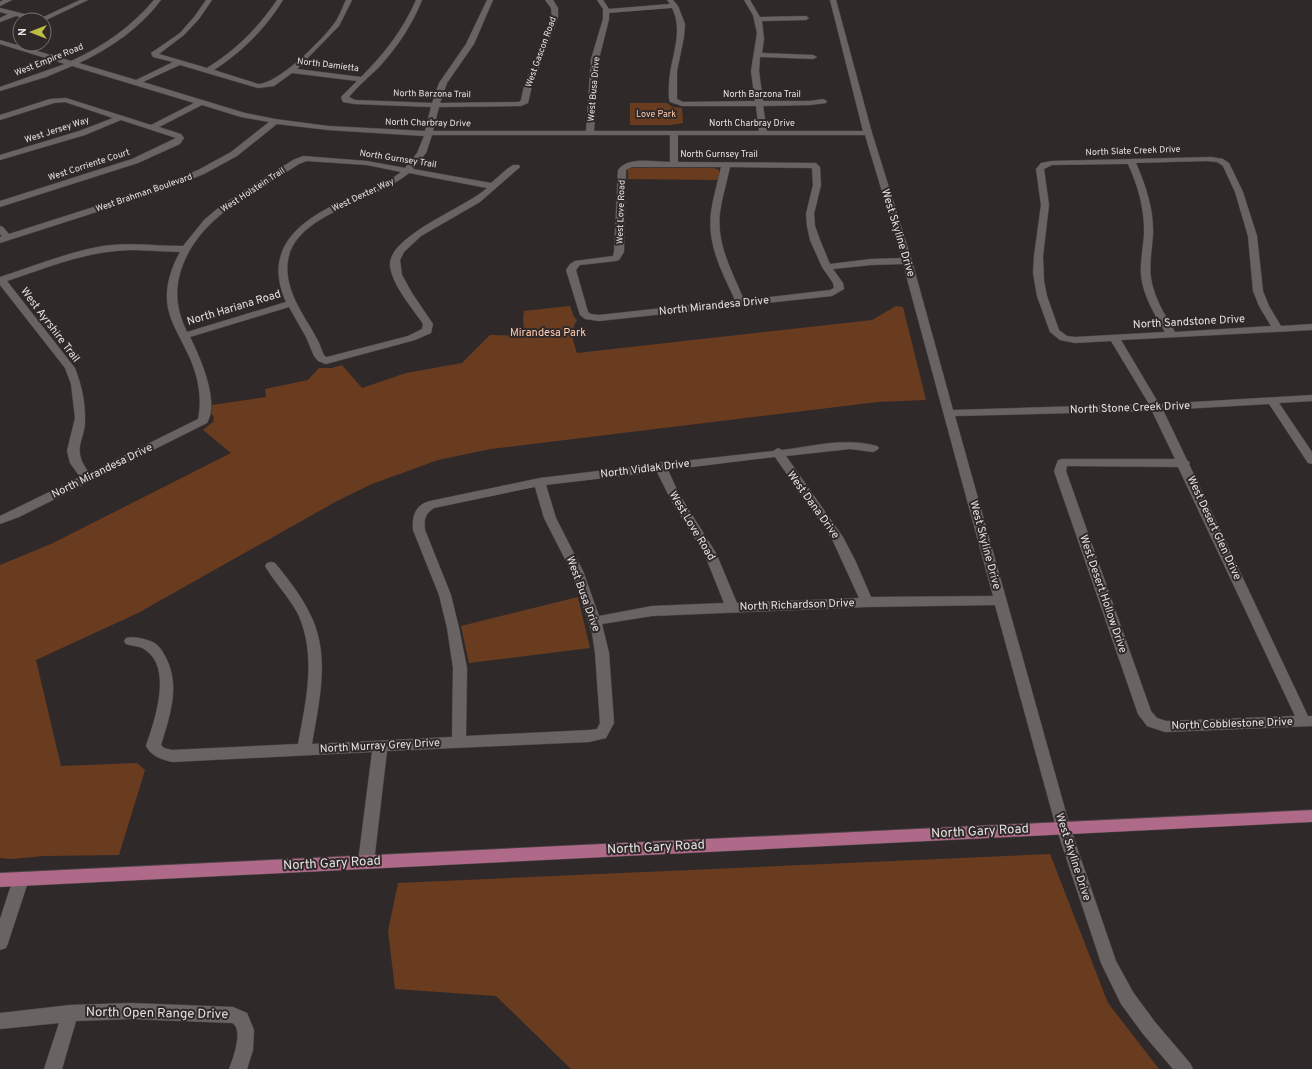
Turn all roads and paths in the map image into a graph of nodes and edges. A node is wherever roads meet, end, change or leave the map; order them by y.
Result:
1 (9, 0) edge
2 (85, 0) edge
3 (158, 0) edge
4 (209, 0) edge
5 (280, 0) edge
6 (349, 0) edge
7 (419, 0) edge
8 (490, 0) edge
9 (548, 0) edge
10 (600, 0) edge
11 (747, 0) edge
12 (833, 0) edge
13 (672, 3) edge
14 (0, 4) edge
15 (0, 10) edge
16 (606, 11) junction
17 (12, 13) edge
18 (12, 15) edge
19 (52, 15) edge
20 (806, 18) dead end
21 (758, 19) junction
22 (0, 20) edge
23 (0, 42) edge
24 (758, 55) junction
25 (813, 57) dead end
26 (179, 62) junction
27 (71, 64) junction
28 (290, 70) junction
29 (208, 71) junction
30 (362, 79) junction
31 (136, 83) junction
32 (0, 90) edge
33 (823, 101) dead end
34 (201, 102) junction
35 (521, 104) joint
36 (760, 104) junction
37 (435, 105) junction
38 (0, 118) edge
39 (119, 118) junction
40 (275, 121) junction
41 (151, 128) junction
42 (428, 133) junction
43 (590, 133) junction
44 (674, 133) junction
45 (763, 133) junction
46 (868, 133) junction
47 (0, 158) edge
48 (300, 159) joint
49 (1131, 162) junction
50 (674, 164) junction
51 (726, 164) junction
52 (625, 166) joint
53 (516, 167) dead end
54 (408, 170) junction
55 (492, 186) junction
56 (0, 204) edge
57 (0, 229) edge
58 (4, 239) edge
59 (186, 250) junction
60 (907, 261) junction
61 (827, 267) junction
62 (0, 280) edge
63 (292, 303) junction
64 (741, 303) junction
65 (588, 317) joint
66 (1312, 327) edge
67 (1278, 329) junction
68 (1172, 335) junction
69 (184, 336) junction
70 (1115, 338) junction
71 (1066, 339) joint
72 (1312, 398) edge
73 (1273, 402) junction
74 (1156, 407) junction
75 (949, 413) junction
76 (203, 421) joint
77 (873, 448) dead end
78 (778, 452) junction
79 (1312, 460) edge
80 (1184, 463) junction
81 (661, 466) junction
82 (87, 479) junction
83 (540, 482) junction
84 (0, 520) edge
85 (271, 566) dead end
86 (1000, 600) junction
87 (867, 602) junction
88 (732, 607) junction
89 (595, 621) junction
90 (131, 641) dead end
91 (1308, 721) edge
92 (1152, 722) joint
93 (601, 734) joint
94 (459, 742) junction
95 (380, 747) junction
96 (304, 750) junction
97 (1312, 816) edge
98 (1063, 827) junction
99 (366, 862) junction
100 (21, 879) junction
101 (0, 880) edge
102 (0, 943) edge
103 (70, 1013) junction
104 (0, 1021) edge
105 (53, 1069) edge
106 (238, 1069) edge
107 (1184, 1069) edge

1 - 14 street
2 - 19 street
3 - 27 street, West Empire Road
4 - 26 street
5 - 29 street
6 - 28 street
7 - 30 street
8 - 37 street, West Dexter Way
9 - 35 street, West Gascon Road
10 - 16 street
11 - 21 street
12 - 46 street, West Skyline Drive
13 - 16 street
13 - 36 street, North Barzona Trail
15 - 17 street
16 - 43 street, West Busa Drive
18 - 22 street
20 - 21 street
21 - 24 street
23 - 27 street, North Charbray Drive
24 - 25 street
24 - 36 street
26 - 29 street
26 - 31 street
27 - 31 street, North Charbray Drive
27 - 32 street, West Empire Road
28 - 29 street
28 - 30 street, North Damietta
30 - 37 street, North Barzona Trail
31 - 34 street, North Charbray Drive
33 - 36 street, North Barzona Trail
34 - 40 street, North Charbray Drive
34 - 41 street
35 - 37 street, North Barzona Trail
36 - 45 street
37 - 42 street, West Dexter Way
38 - 39 street
39 - 41 street
39 - 47 street, West Jersey Way
40 - 42 street, North Charbray Drive
40 - 58 street, West Brahman Boulevard
41 - 56 street, West Corriente Court
42 - 43 street, North Charbray Drive
42 - 54 street, West Dexter Way
43 - 44 street, North Charbray Drive
44 - 45 street, North Charbray Drive
44 - 50 street
45 - 46 street, North Charbray Drive
46 - 60 street, West Skyline Drive
48 - 54 street, North Gurnsey Trail
48 - 59 street, West Holstein Trail
49 - 67 street, North Slate Creek Drive
49 - 68 street
49 - 71 street, North Slate Creek Drive
50 - 51 street, North Gurnsey Trail
50 - 52 street, North Gurnsey Trail
51 - 61 street, North Gurnsey Trail
51 - 64 street
52 - 65 street, West Love Road
53 - 55 street
54 - 55 street, North Gurnsey Trail
54 - 63 street, West Dexter Way
55 - 63 street, West Dexter Way
57 - 58 street
59 - 62 street
59 - 69 street, West Holstein Trail
60 - 61 street
60 - 75 street, West Skyline Drive
61 - 64 street, North Mirandesa Drive
62 - 82 street, West Ayrshire Trail
63 - 69 street, North Hariana Road
64 - 65 street, North Mirandesa Drive
66 - 67 street, North Sandstone Drive
67 - 68 street, North Sandstone Drive
68 - 70 street, North Sandstone Drive
69 - 76 street, West Holstein Trail
70 - 71 street, North Sandstone Drive
70 - 74 street, West Desert Glen Drive
72 - 73 street, North Stone Creek Drive
73 - 74 street, North Stone Creek Drive
73 - 79 street
74 - 75 street, North Stone Creek Drive
74 - 80 street, West Desert Glen Drive
75 - 86 street, West Skyline Drive
76 - 82 street, North Mirandesa Drive
77 - 78 street, North Vidlak Drive
78 - 81 street, North Vidlak Drive
78 - 87 street, West Dana Drive
80 - 91 street, West Desert Glen Drive
80 - 92 street, West Desert Hollow Drive
81 - 83 street, North Vidlak Drive
81 - 88 street, West Love Road
82 - 84 street, North Mirandesa Drive
83 - 89 street, West Busa Drive
83 - 94 street, North Vidlak Drive
85 - 96 street
86 - 87 street, North Richardson Drive
86 - 98 street, West Skyline Drive
87 - 88 street, North Richardson Drive
88 - 89 street, North Richardson Drive
89 - 93 street, West Busa Drive
90 - 96 street, North Murray Grey Drive
91 - 92 street, North Cobblestone Drive
93 - 94 street, North Murray Grey Drive
94 - 95 street, North Murray Grey Drive
95 - 96 street, North Murray Grey Drive
95 - 99 street
97 - 98 main road, North Gary Road
98 - 99 main road, North Gary Road
98 - 107 street, West Skyline Drive
99 - 100 main road, North Gary Road
100 - 101 main road, North Gary Road
100 - 102 street
103 - 104 street, North Open Range Drive
103 - 105 street
103 - 106 street, North Open Range Drive

